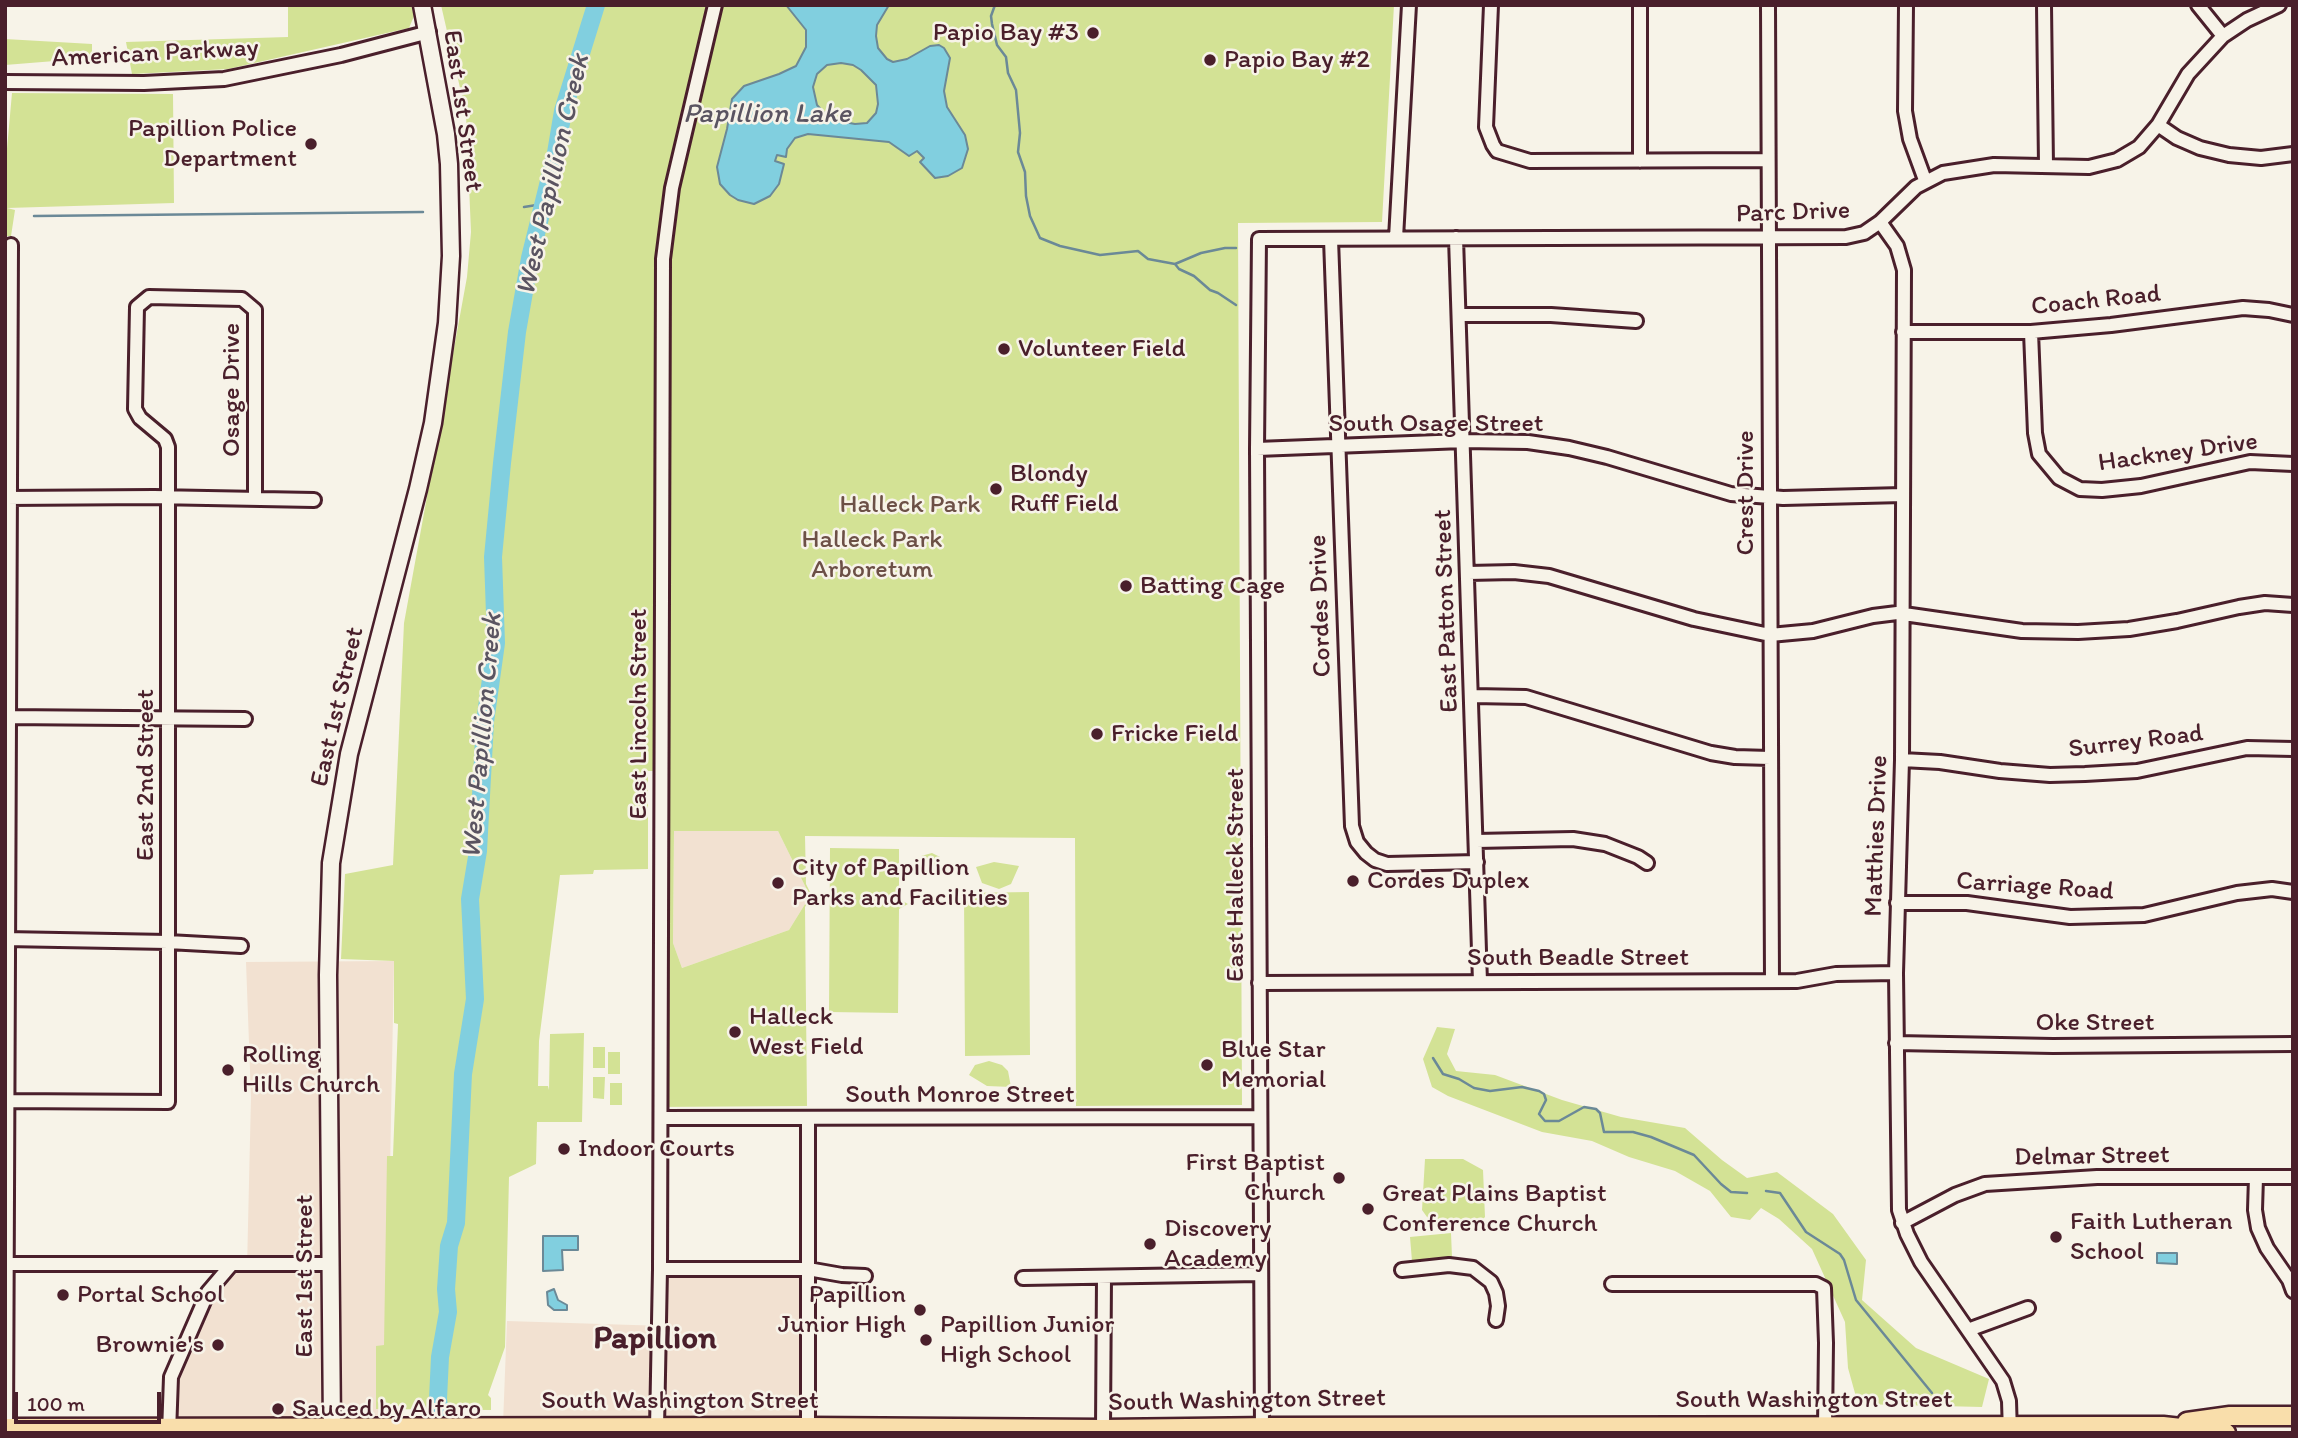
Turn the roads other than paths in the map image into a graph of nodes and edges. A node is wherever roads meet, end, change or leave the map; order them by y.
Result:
1 (422, 5) edge
2 (716, 5) edge
3 (1409, 5) edge
4 (1491, 5) edge
5 (1640, 5) edge
6 (1768, 5) edge
7 (1906, 5) edge
8 (2044, 5) edge
9 (2198, 5) edge
10 (2279, 5) edge
11 (429, 32) junction
12 (2222, 36) junction
13 (5, 82) edge
14 (2158, 125) junction
15 (2293, 154) edge
16 (1640, 160) junction
17 (1768, 160) junction
18 (2046, 166) junction
19 (1925, 180) junction
20 (1880, 222) junction
21 (1396, 238) junction
22 (1457, 238) junction
23 (1259, 239) joint
24 (1331, 239) junction
25 (1768, 239) junction
26 (11, 245) dead end
27 (8, 308) edge
28 (1459, 315) junction
29 (2293, 315) edge
30 (1636, 321) dead end
31 (1903, 331) junction
32 (2031, 332) junction
33 (1464, 441) junction
34 (1338, 446) junction
35 (168, 449) joint
36 (1257, 449) junction
37 (2293, 464) edge
38 (1903, 495) junction
39 (7, 498) edge
40 (169, 498) junction
41 (1769, 498) junction
42 (255, 499) junction
43 (314, 500) dead end
44 (1468, 573) junction
45 (2293, 606) edge
46 (1904, 613) junction
47 (1770, 635) junction
48 (1473, 696) junction
49 (7, 716) edge
50 (169, 717) junction
51 (245, 719) dead end
52 (2293, 749) edge
53 (1770, 758) junction
54 (1902, 760) junction
55 (1476, 841) junction
56 (1477, 862) junction
57 (1647, 863) dead end
58 (2293, 892) edge
59 (1898, 903) junction
60 (6, 939) edge
61 (168, 942) junction
62 (241, 946) dead end
63 (1896, 973) junction
64 (1772, 980) junction
65 (1480, 982) junction
66 (1259, 983) junction
67 (1896, 1043) junction
68 (2293, 1044) edge
69 (6, 1101) edge
70 (1259, 1117) junction
71 (661, 1118) junction
72 (808, 1118) junction
73 (2256, 1177) junction
74 (2293, 1177) edge
75 (1902, 1223) junction
76 (6, 1264) edge
77 (330, 1264) junction
78 (209, 1265) junction
79 (232, 1265) junction
80 (660, 1269) junction
81 (808, 1269) junction
82 (1402, 1270) dead end
83 (1259, 1274) junction
84 (865, 1276) dead end
85 (1104, 1277) junction
86 (1023, 1278) dead end
87 (1612, 1284) dead end
88 (2293, 1290) edge
89 (208, 1292) junction
90 (2028, 1308) dead end
91 (1496, 1320) dead end
92 (1968, 1330) junction
93 (2293, 1416) edge
94 (2163, 1426) junction
95 (6, 1427) edge
96 (1825, 1427) junction
97 (1269, 1429) edge
98 (1608, 1429) edge
99 (657, 1430) edge
100 (808, 1430) edge
101 (1112, 1430) edge
102 (1850, 1430) edge
103 (2010, 1430) edge
104 (91, 1431) edge
105 (169, 1431) edge
106 (332, 1431) edge
107 (960, 1431) edge
108 (2226, 1433) edge

1 - 11 main road, East 1st Street
2 - 71 street, East Lincoln Street
3 - 21 street
4 - 16 street
5 - 16 street
6 - 17 street, Crest Drive
7 - 19 street
8 - 18 street
9 - 12 street
10 - 12 street, Parc Drive
11 - 13 street, American Parkway
11 - 77 main road, East 1st Street
12 - 14 street, Parc Drive
14 - 15 street
14 - 18 street, Parc Drive
16 - 17 street
17 - 25 street, Crest Drive
18 - 19 street, Parc Drive
19 - 20 street, Parc Drive
20 - 25 street, Parc Drive
20 - 31 street, Matthies Drive
21 - 22 street, Parc Drive
21 - 24 street, Parc Drive
22 - 25 street, Parc Drive
22 - 28 street, East Patton Street
23 - 24 street, Parc Drive
23 - 36 street, East Halleck Street
24 - 34 street, Cordes Drive
25 - 41 street, Crest Drive
26 - 27 street
27 - 39 street
28 - 30 street
28 - 33 street, East Patton Street
29 - 32 street, Coach Road
31 - 32 street, Coach Road
31 - 38 street, Matthies Drive
32 - 37 street, Hackney Drive
33 - 34 street, South Osage Street
33 - 41 street, South Osage Street
33 - 44 street, East Patton Street
34 - 36 street, South Osage Street
34 - 56 street, Cordes Drive
35 - 40 street, East 2nd Street
35 - 42 street, Osage Drive
36 - 66 street, East Halleck Street
38 - 41 street, South Osage Street
38 - 46 street, Matthies Drive
39 - 40 street
39 - 49 street
40 - 42 street
40 - 50 street, East 2nd Street
41 - 47 street, Crest Drive
42 - 43 street
44 - 47 street
44 - 48 street, East Patton Street
45 - 46 street
46 - 47 street
46 - 54 street, Matthies Drive
47 - 53 street, Crest Drive
48 - 53 street
48 - 55 street, East Patton Street
49 - 50 street
49 - 60 street
50 - 51 street
50 - 61 street, East 2nd Street
52 - 54 street, Surrey Road
53 - 64 street, Crest Drive
54 - 59 street, Matthies Drive
55 - 56 street, East Patton Street
55 - 57 street
56 - 65 street, East Patton Street
58 - 59 street, Carriage Road
59 - 63 street, Matthies Drive
60 - 61 street
60 - 69 street
61 - 62 street
61 - 69 street, East 2nd Street
63 - 64 street, South Beadle Street
63 - 67 street, Matthies Drive
64 - 65 street, South Beadle Street
65 - 66 street, South Beadle Street
66 - 70 street, East Halleck Street
67 - 68 street, Oke Street
67 - 75 street, Matthies Drive
69 - 76 street
70 - 72 street, South Monroe Street
70 - 83 street, East Halleck Street
71 - 72 street, South Monroe Street
71 - 80 street, East Lincoln Street
72 - 81 street
73 - 74 street, Delmar Street
73 - 75 street, Delmar Street
73 - 88 street
75 - 92 street, Matthies Drive
76 - 78 street
76 - 95 street
77 - 79 street
77 - 106 main road, East 1st Street
78 - 79 street
78 - 89 street
79 - 89 street
80 - 81 street
80 - 99 street, East Lincoln Street
81 - 84 street
81 - 100 street
82 - 91 street
83 - 85 street
83 - 97 street, East Halleck Street
85 - 86 street
85 - 101 street
87 - 96 street
89 - 105 street
90 - 92 street
92 - 103 street, Matthies Drive
93 - 94 main road, South Washington Street
94 - 103 main road, South Washington Street
94 - 108 main road, South Washington Street
95 - 104 main road, South Washington Street
96 - 98 main road, South Washington Street
96 - 102 main road, South Washington Street
97 - 98 main road, South Washington Street
97 - 101 main road, South Washington Street
99 - 100 main road, South Washington Street
99 - 106 main road, South Washington Street
100 - 107 main road, South Washington Street
101 - 107 main road, South Washington Street
102 - 103 main road, South Washington Street
104 - 105 main road, South Washington Street
105 - 106 main road, South Washington Street

